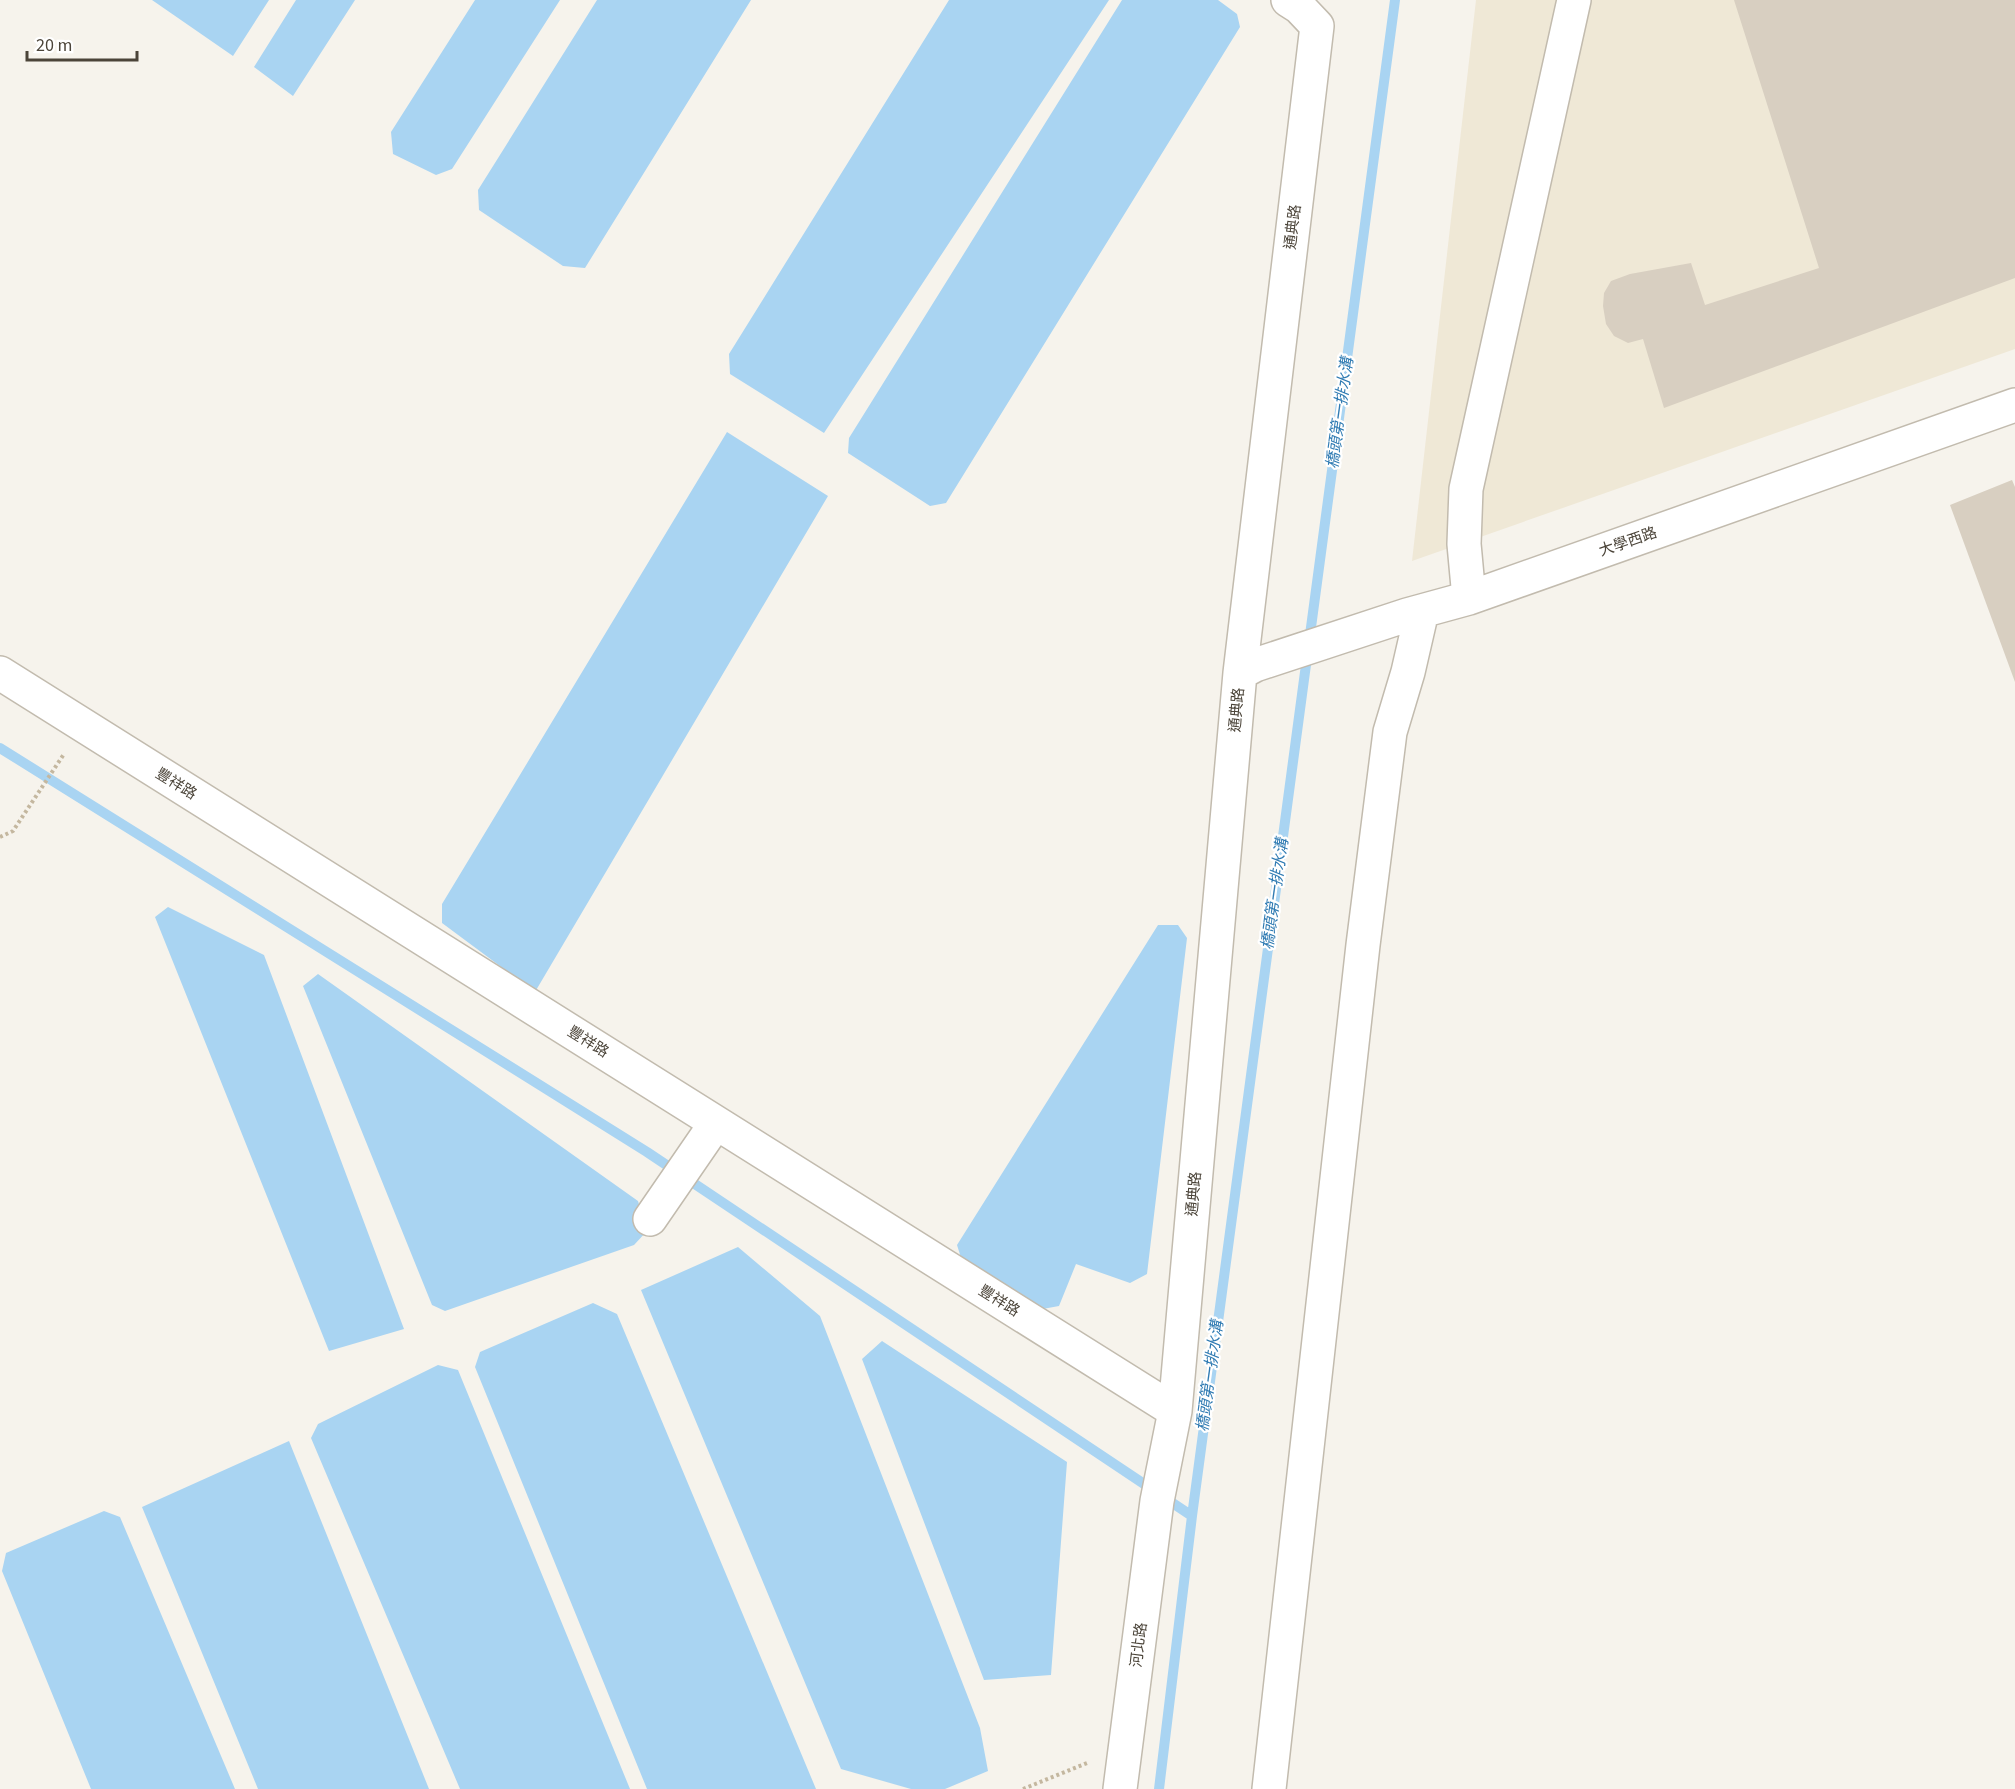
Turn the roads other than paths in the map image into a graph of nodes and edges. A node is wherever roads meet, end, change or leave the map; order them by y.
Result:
1 (1288, 0) edge
2 (1574, 0) edge
3 (2015, 405) edge
4 (1469, 597) junction
5 (1414, 613) junction
6 (1247, 669) junction
7 (0, 673) edge
8 (716, 1123) junction
9 (650, 1219) dead end
10 (1173, 1423) junction
11 (1157, 1500) joint
12 (1120, 1789) edge
13 (1269, 1789) edge

1 - 6 street, 通典路
2 - 4 street
3 - 4 street, 大學西路
4 - 5 street, 大學西路
5 - 6 street, 大學西路
5 - 13 street
6 - 10 street, 通典路
7 - 8 street, 豐祥路
8 - 9 street
8 - 10 street, 豐祥路
10 - 11 street, 通典路
11 - 12 street, 河北路

